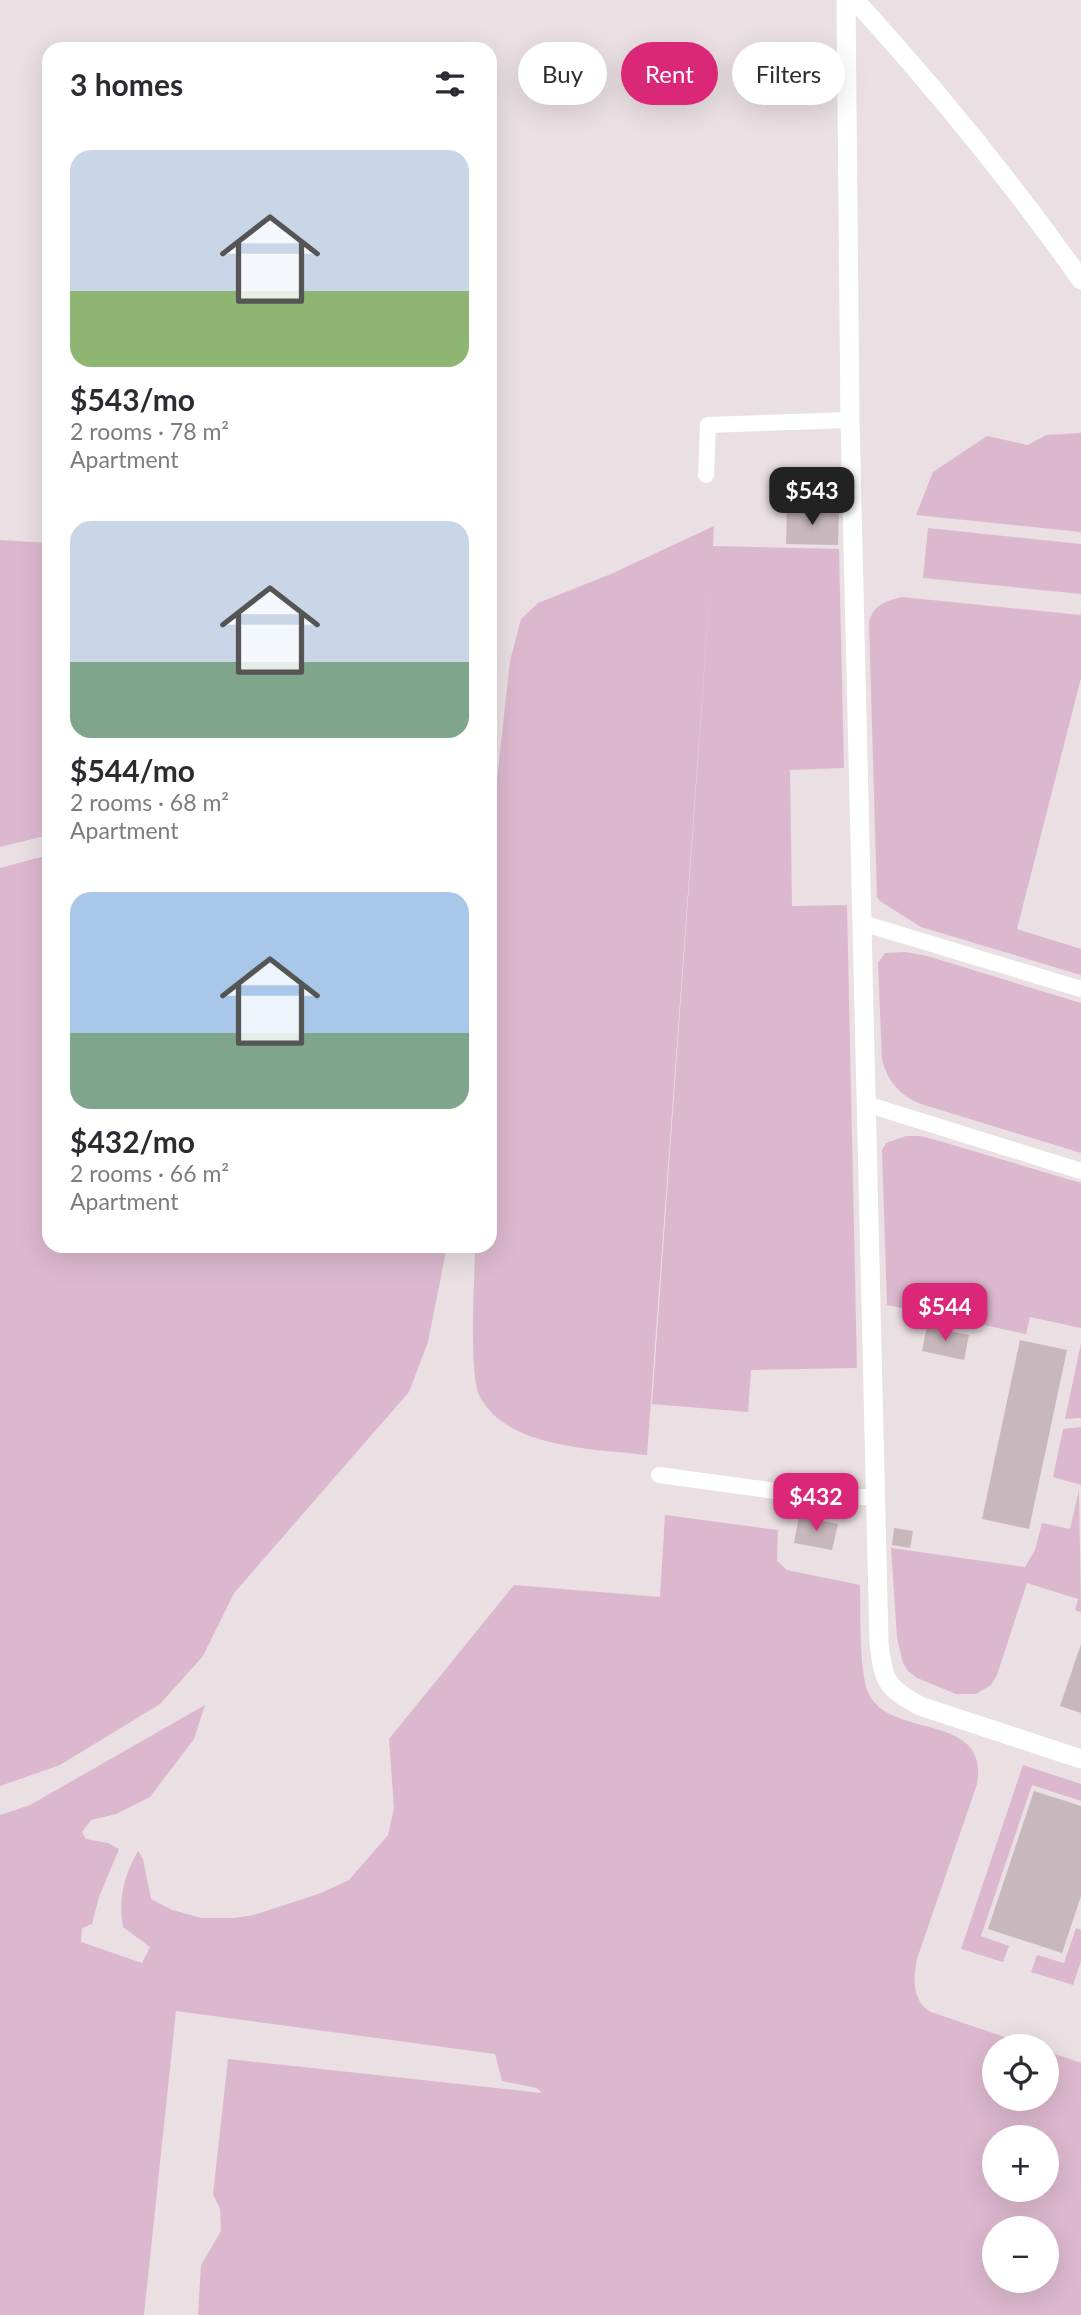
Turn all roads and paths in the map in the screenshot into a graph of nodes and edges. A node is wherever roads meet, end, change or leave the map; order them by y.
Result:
1 (846, 0) edge
2 (855, 0) edge
3 (1081, 280) edge
4 (850, 420) junction
5 (706, 475) dead end
6 (862, 923) junction
7 (1081, 989) edge
8 (866, 1104) junction
9 (1081, 1171) edge
10 (659, 1475) dead end
11 (875, 1497) junction
12 (1081, 1759) edge

1 - 4 street
2 - 3 street
4 - 5 lane
4 - 6 street
6 - 7 lane
6 - 8 street
8 - 9 lane
8 - 11 street
10 - 11 lane
11 - 12 street

